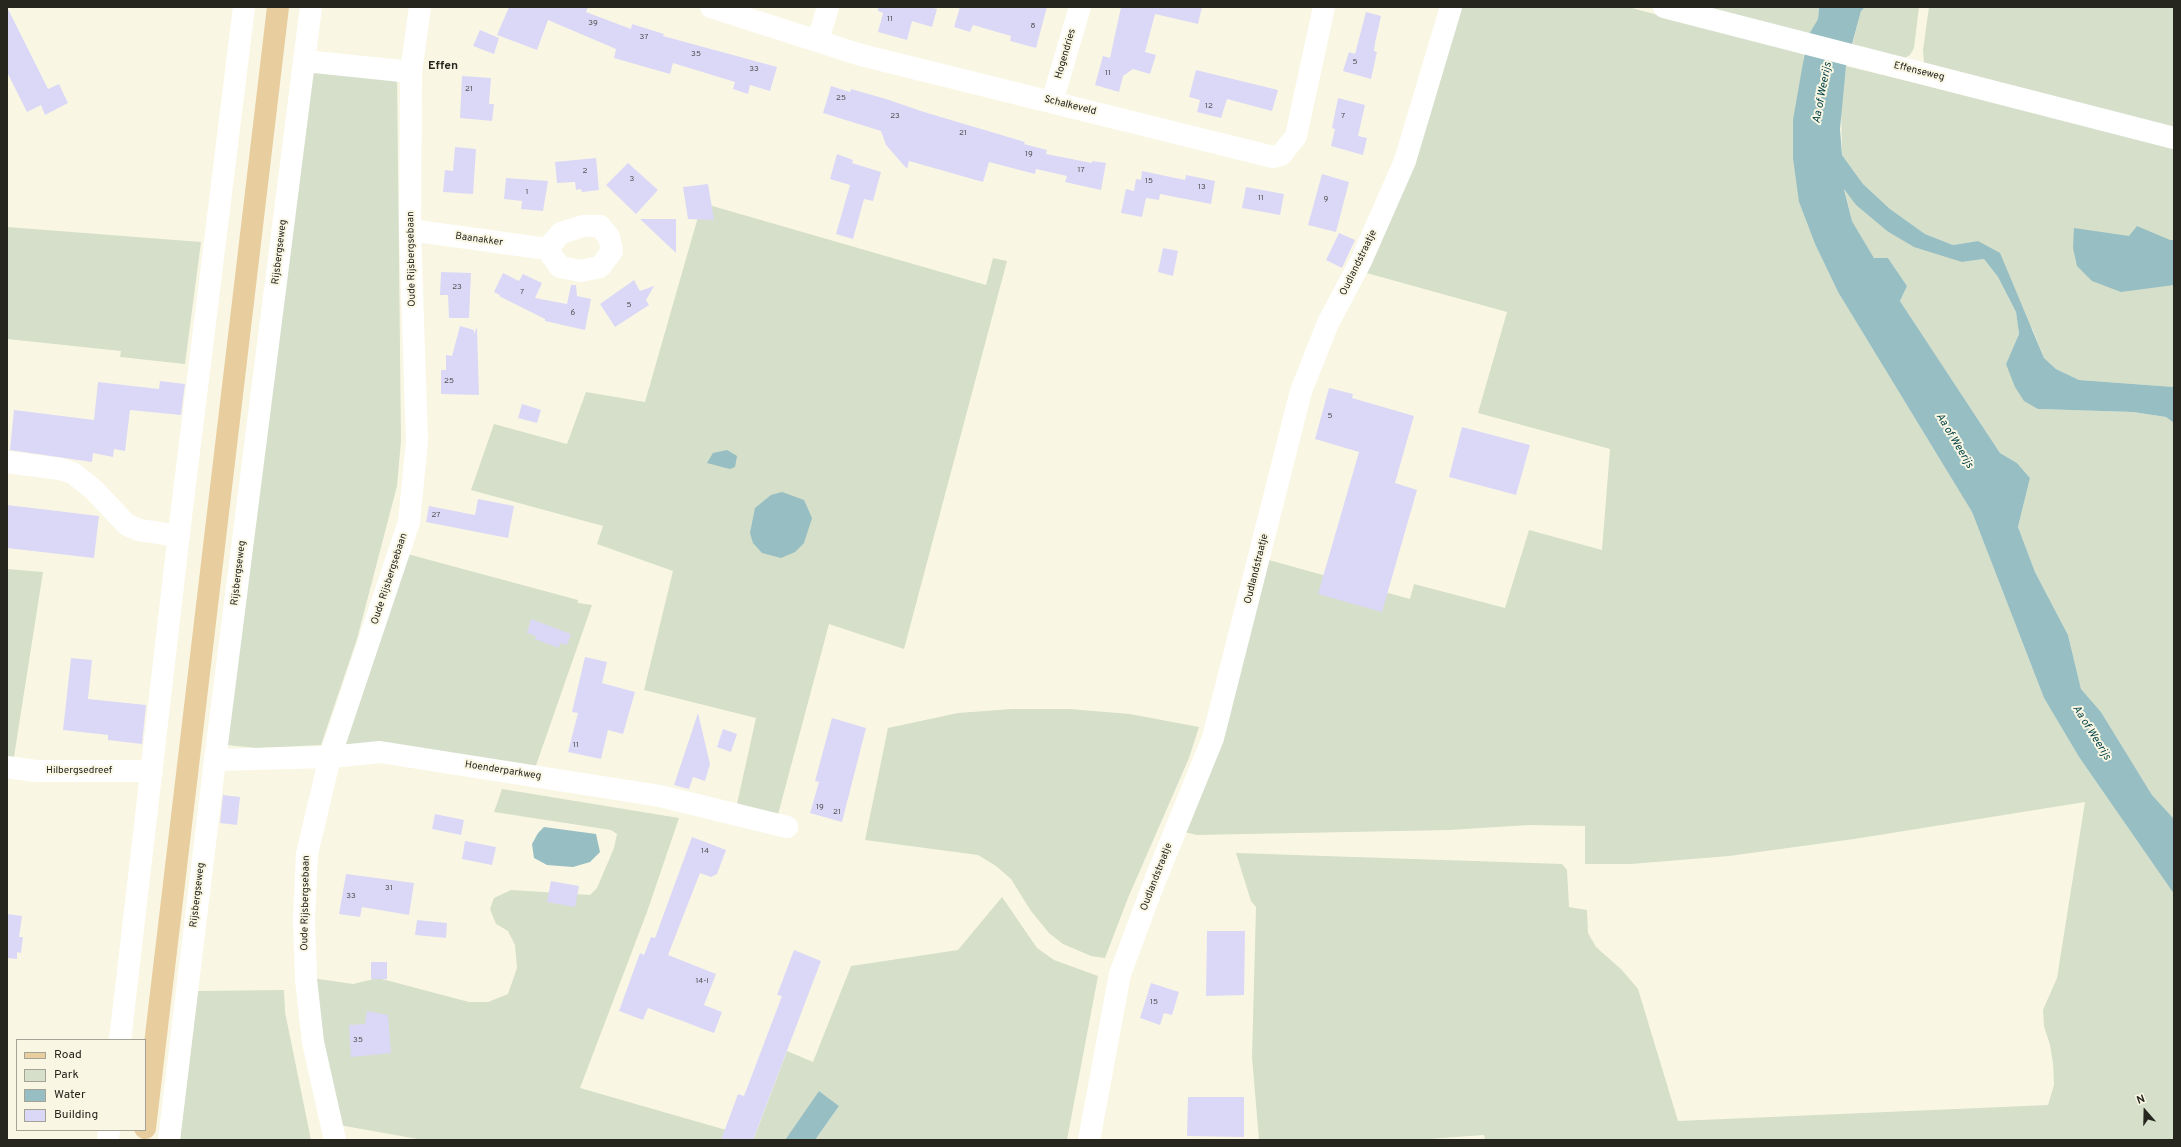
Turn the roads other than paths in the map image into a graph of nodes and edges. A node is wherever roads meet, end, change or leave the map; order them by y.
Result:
1 (244, 7) edge
2 (278, 7) edge
3 (311, 7) edge
4 (420, 7) edge
5 (711, 7) edge
6 (828, 7) edge
7 (1080, 7) edge
8 (1324, 7) edge
9 (1451, 7) edge
10 (1664, 7) edge
11 (818, 40) junction
12 (305, 61) junction
13 (411, 72) junction
14 (1052, 102) junction
15 (2174, 138) edge
16 (410, 230) junction
17 (547, 249) dead end
18 (7, 462) edge
19 (179, 536) junction
20 (330, 757) junction
21 (214, 760) junction
22 (7, 767) edge
23 (152, 771) junction
24 (787, 826) dead end
25 (120, 1039) edge
26 (146, 1121) edge
27 (169, 1140) edge
28 (335, 1140) edge
29 (1089, 1140) edge

1 - 19 street
2 - 26 main road
3 - 12 street, Rijsbergseweg
4 - 13 street, Oude Rijsbergsebaan
5 - 11 street, Schalkeveld
6 - 11 street
7 - 14 street, Hogendries
8 - 14 street, Schalkeveld
9 - 29 street, Oudlandstraatje
10 - 15 street, Effenseweg
11 - 14 street, Schalkeveld
12 - 13 street
12 - 21 street, Rijsbergseweg
13 - 16 street, Oude Rijsbergsebaan
16 - 17 street, Baanakker
16 - 20 street, Oude Rijsbergsebaan
18 - 19 street
19 - 23 street
20 - 21 street, Hoenderparkweg
20 - 24 street, Hoenderparkweg
20 - 28 street, Oude Rijsbergsebaan
21 - 27 street, Rijsbergseweg
22 - 23 street, Hilbergsedreef
23 - 25 street

